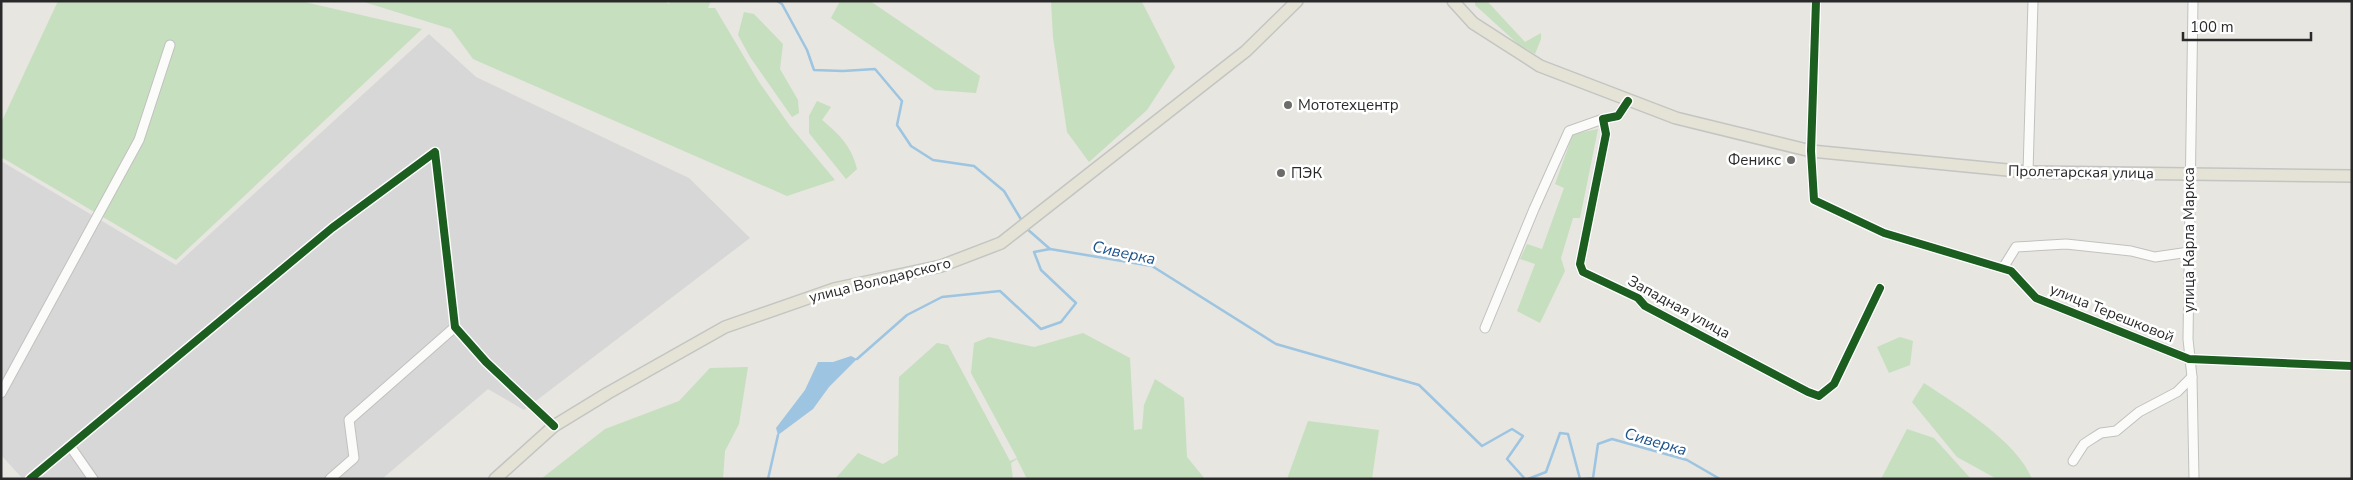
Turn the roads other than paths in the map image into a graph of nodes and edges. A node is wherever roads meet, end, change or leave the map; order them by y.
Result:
1 (1297, 1) edge
2 (1453, 1) edge
3 (1816, 1) edge
4 (2033, 1) edge
5 (2193, 1) edge
6 (170, 45) dead end
7 (1628, 101) junction
8 (1602, 120) junction
9 (1811, 151) junction
10 (2028, 172) junction
11 (2189, 174) junction
12 (2352, 176) edge
13 (2189, 252) junction
14 (2003, 268) junction
15 (1880, 288) dead end
16 (455, 327) junction
17 (1485, 328) dead end
18 (2189, 359) junction
19 (2352, 366) edge
20 (2192, 377) junction
21 (1, 393) edge
22 (554, 426) junction
23 (70, 446) junction
24 (2073, 461) dead end
25 (30, 479) edge
26 (93, 479) edge
27 (330, 479) edge
28 (495, 479) edge
29 (2194, 479) edge

1 - 22 main road, улица Володарского
2 - 7 main road
3 - 9 street
4 - 10 street
5 - 11 street, улица Карла Маркса
6 - 21 street
7 - 8 street
7 - 9 main road
8 - 15 street, Западная улица
8 - 17 street
9 - 10 main road, Пролетарская улица
9 - 14 street, улица Терешковой
10 - 11 main road, Пролетарская улица
11 - 12 main road, Пролетарская улица
11 - 13 street, улица Карла Маркса
13 - 14 street
13 - 18 street, улица Карла Маркса
14 - 18 street, улица Терешковой
16 - 22 street
16 - 23 street
16 - 27 street
18 - 19 street, улица Терешковой
18 - 20 street, улица Карла Маркса
20 - 24 street
20 - 29 street, улица Карла Маркса
22 - 28 main road, улица Володарского
23 - 25 street
23 - 26 street

